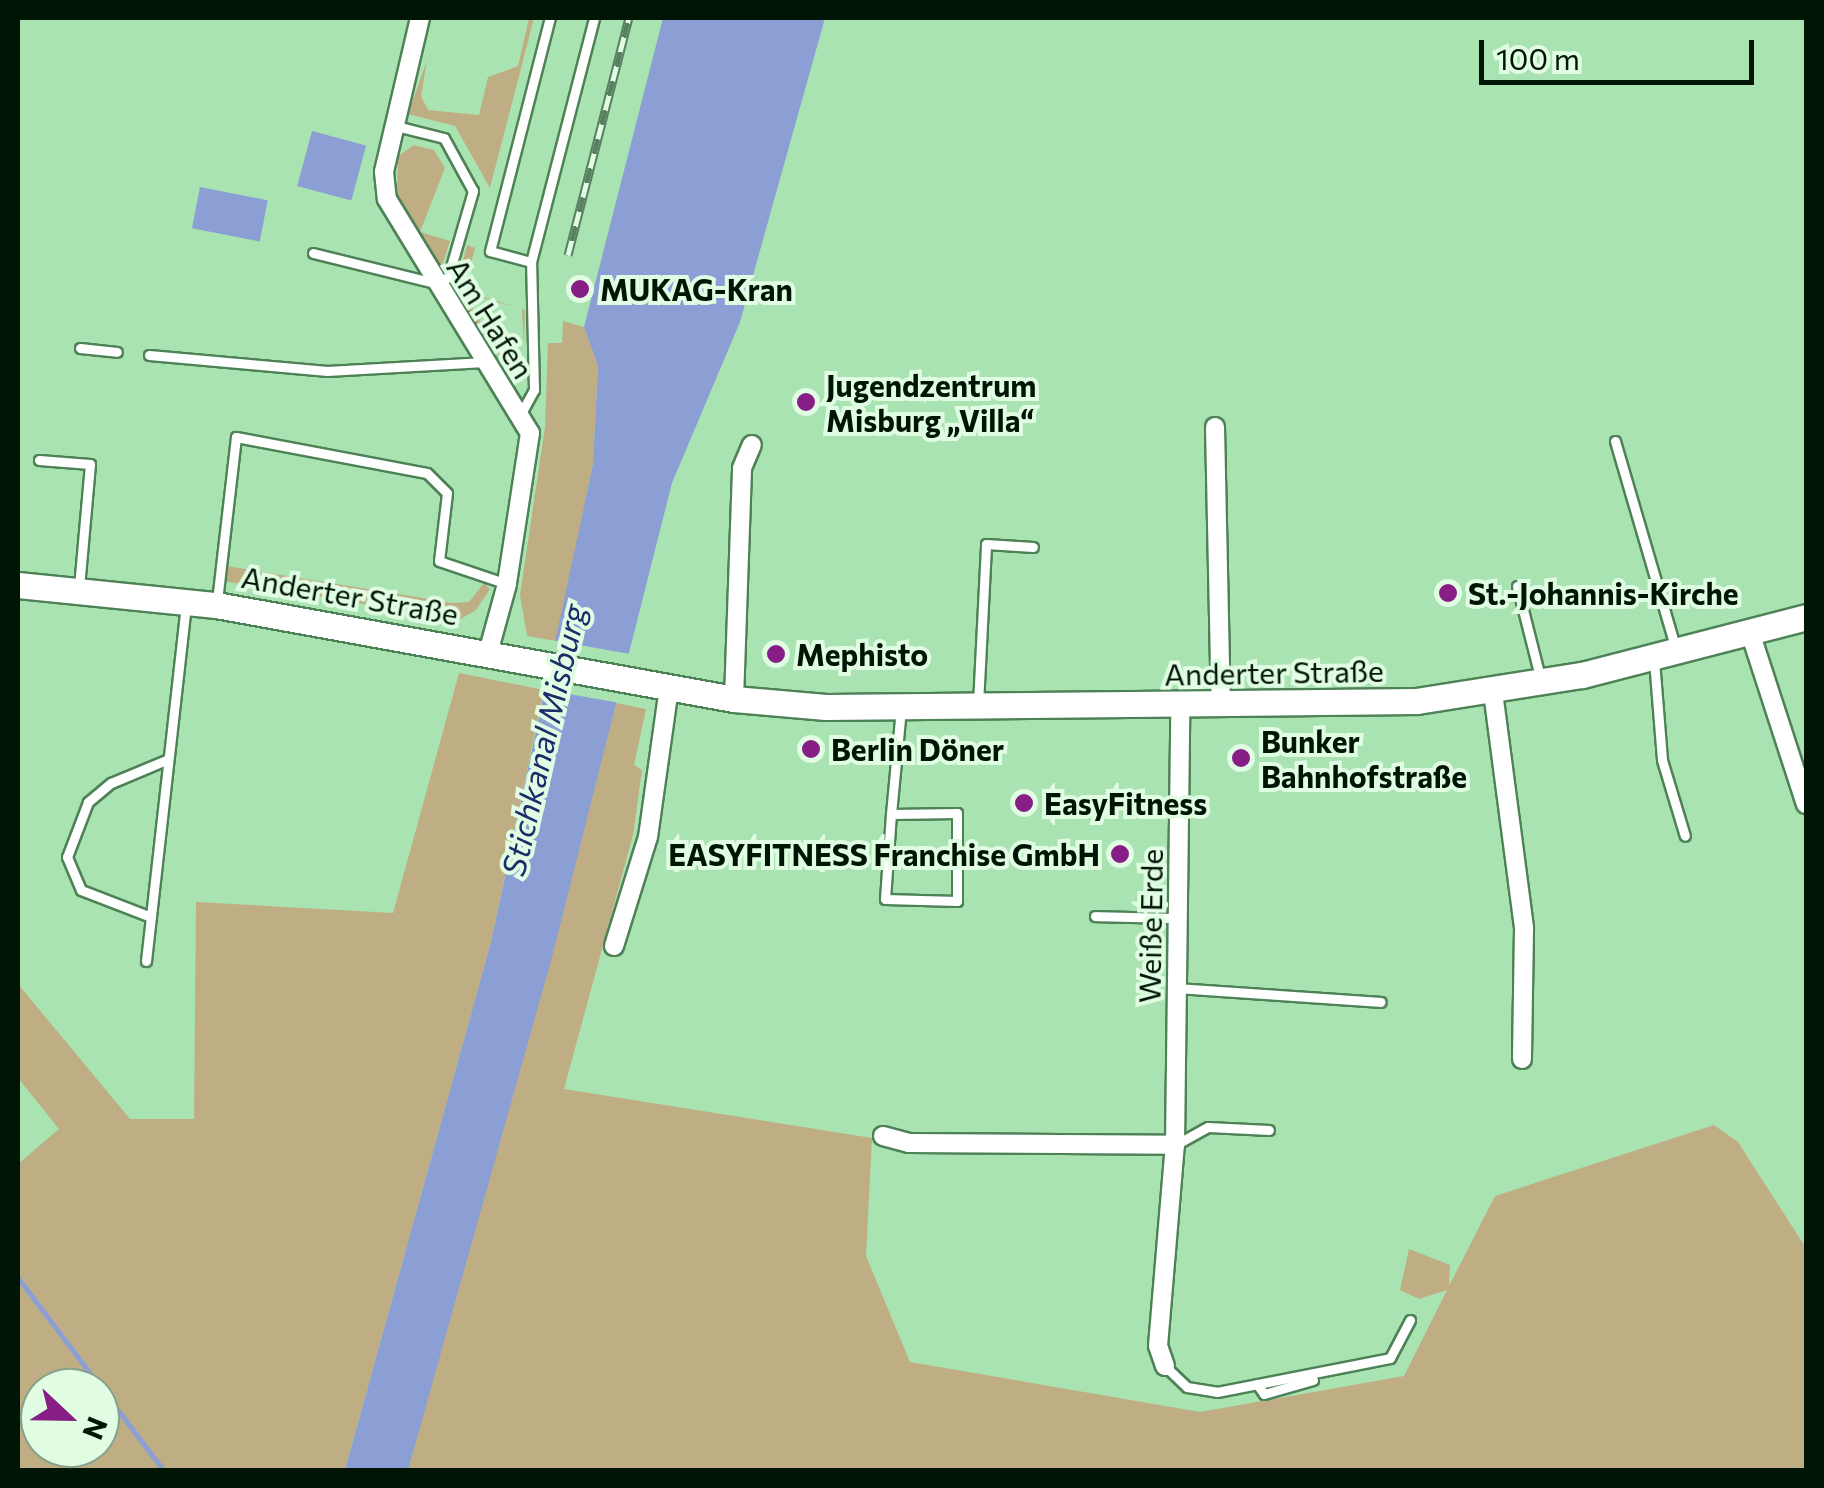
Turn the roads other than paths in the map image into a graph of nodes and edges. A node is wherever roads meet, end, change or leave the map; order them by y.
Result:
1 (420, 18) edge
2 (550, 18) edge
3 (594, 18) edge
4 (394, 126) junction
5 (314, 253) dead end
6 (531, 262) junction
7 (439, 284) junction
8 (80, 348) dead end
9 (117, 352) dead end
10 (149, 354) dead end
11 (488, 362) junction
12 (520, 415) junction
13 (1216, 426) dead end
14 (1615, 441) dead end
15 (752, 445) dead end
16 (40, 460) dead end
17 (1033, 547) dead end
18 (507, 584) junction
19 (18, 586) edge
20 (1517, 586) dead end
21 (79, 590) junction
22 (187, 601) junction
23 (216, 605) junction
24 (1806, 618) edge
25 (1750, 632) junction
26 (488, 653) junction
27 (1665, 655) junction
28 (1542, 684) junction
29 (669, 687) junction
30 (1493, 692) junction
31 (734, 699) junction
32 (901, 707) junction
33 (978, 707) junction
34 (1180, 707) junction
35 (1222, 707) junction
36 (166, 760) junction
37 (1806, 804) edge
38 (891, 814) junction
39 (1685, 836) dead end
40 (1095, 916) dead end
41 (151, 917) junction
42 (1178, 918) junction
43 (614, 946) dead end
44 (146, 961) dead end
45 (1177, 988) junction
46 (1381, 1002) dead end
47 (1522, 1059) dead end
48 (1269, 1130) dead end
49 (883, 1136) dead end
50 (1175, 1145) junction
51 (1410, 1320) dead end
52 (1164, 1366) joint
53 (1313, 1380) dead end
54 (1257, 1384) junction

1 - 4 street, Am Hafen
2 - 6 lane
3 - 6 lane
4 - 7 street, Am Hafen
4 - 7 lane
5 - 7 lane
6 - 12 lane
7 - 11 street, Am Hafen
8 - 9 lane
10 - 11 lane
11 - 12 street, Am Hafen
12 - 18 street, Am Hafen
13 - 35 street
14 - 27 lane
15 - 31 street
16 - 21 lane
17 - 33 lane
18 - 23 lane
18 - 26 street, Am Hafen
19 - 21 main road, Anderter Straße
20 - 28 lane
21 - 22 main road, Anderter Straße
22 - 23 main road, Anderter Straße
22 - 36 lane
23 - 26 main road, Anderter Straße
24 - 25 main road, Anderter Straße
25 - 27 main road, Anderter Straße
25 - 37 street
26 - 29 main road, Anderter Straße
27 - 28 main road, Anderter Straße
27 - 39 lane
28 - 30 main road, Anderter Straße
29 - 31 main road, Anderter Straße
29 - 43 street
30 - 35 main road, Anderter Straße
30 - 47 street
31 - 32 main road, Anderter Straße
32 - 33 main road, Anderter Straße
32 - 38 lane
33 - 34 main road, Anderter Straße
34 - 35 main road, Anderter Straße
34 - 42 street, Weiße Erde
36 - 41 lane
36 - 41 lane
38 - 38 lane
40 - 42 lane
41 - 44 lane
42 - 45 street, Weiße Erde
45 - 46 lane
45 - 50 street, Weiße Erde
48 - 50 lane
49 - 50 street
50 - 52 street, Weiße Erde
51 - 54 lane
52 - 54 lane
53 - 54 lane

